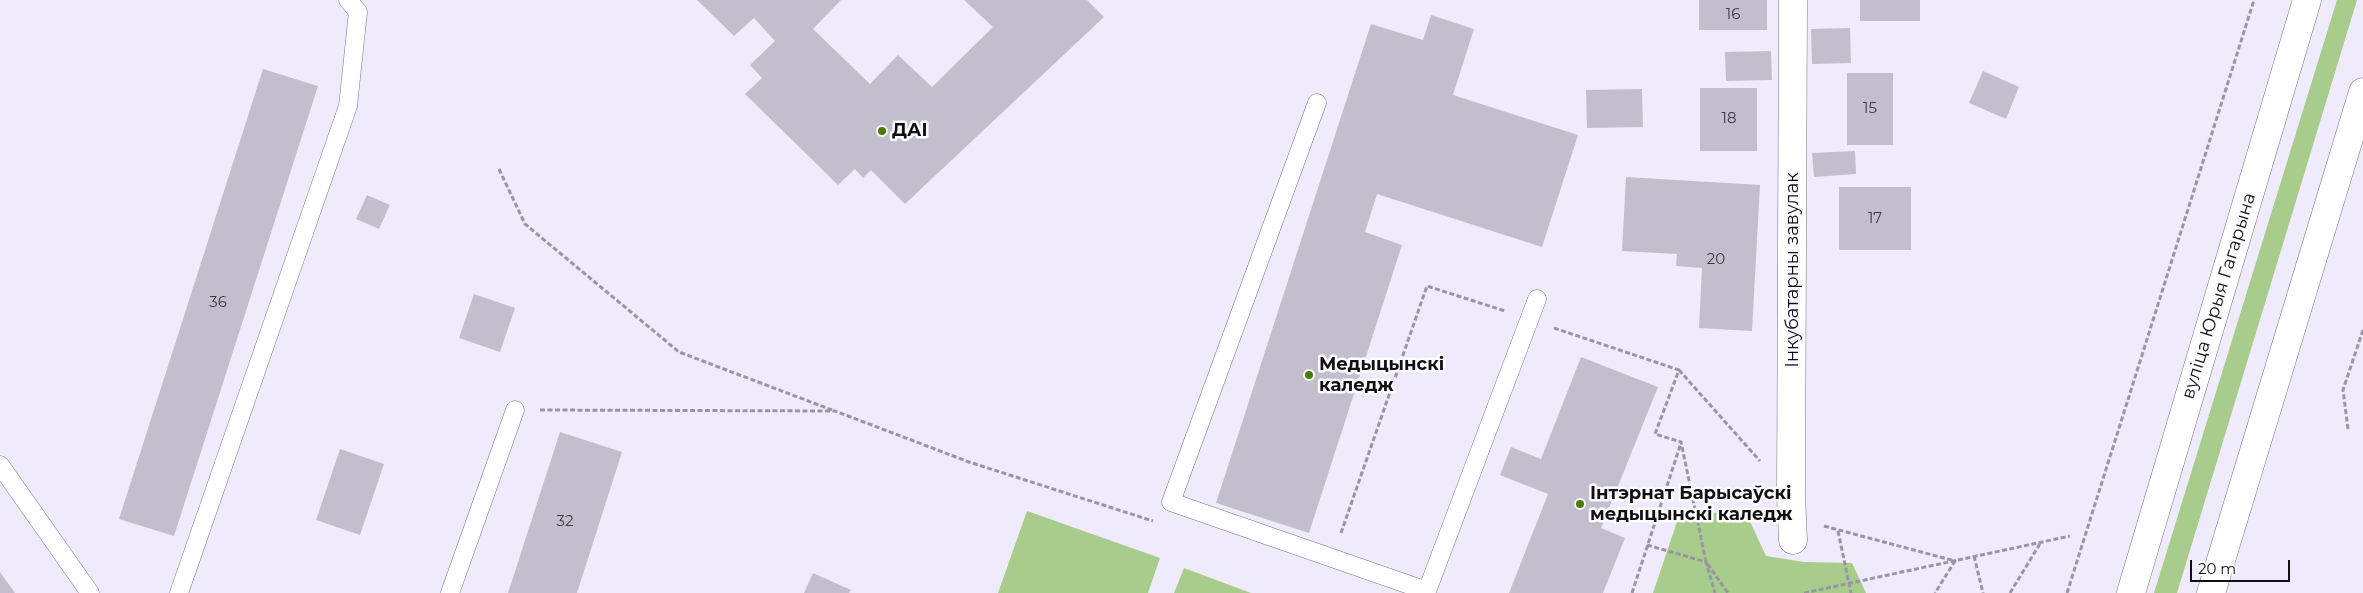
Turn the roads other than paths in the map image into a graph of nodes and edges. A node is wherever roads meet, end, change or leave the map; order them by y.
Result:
1 (348, 0) edge
2 (1793, 0) edge
3 (2307, 0) edge
4 (2363, 92) edge
5 (1318, 103) dead end
6 (1537, 299) dead end
7 (515, 410) road end
8 (0, 465) edge
9 (1792, 518) road end
10 (90, 593) edge
11 (179, 593) edge
12 (450, 593) edge
13 (2131, 593) edge
14 (2211, 593) edge

1 - 11 lane
2 - 9 main road, Інкубатарны завулак
3 - 13 main road, вуліца Юрыя Гагарына
4 - 14 main road
5 - 6 lane
7 - 12 lane
8 - 10 lane

